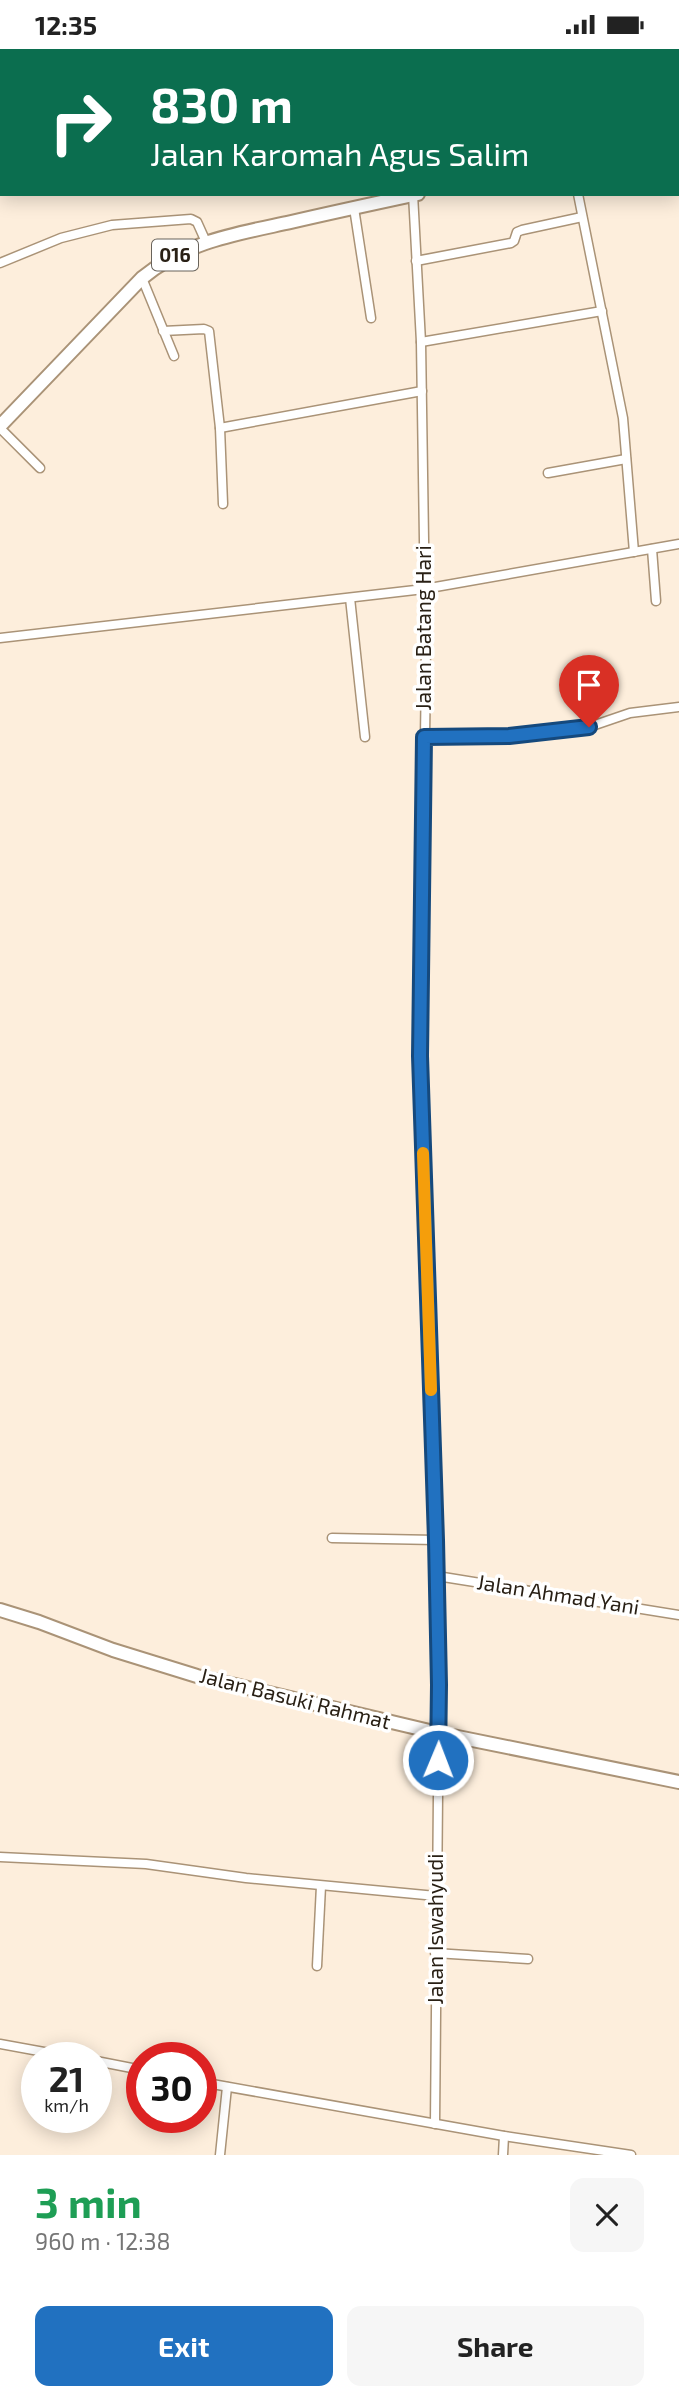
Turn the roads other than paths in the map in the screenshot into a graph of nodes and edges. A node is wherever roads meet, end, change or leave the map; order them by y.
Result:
1 (409, 196) edge
2 (414, 196) edge
3 (578, 196) edge
4 (354, 208) junction
5 (582, 217) junction
6 (206, 242) junction
7 (416, 261) junction
8 (0, 263) edge
9 (142, 278) junction
10 (602, 311) junction
11 (371, 319) dead end
12 (163, 331) junction
13 (421, 342) junction
14 (174, 356) dead end
15 (422, 391) junction
16 (0, 427) edge
17 (220, 428) junction
18 (626, 459) junction
19 (40, 468) dead end
20 (548, 473) dead end
21 (223, 504) dead end
22 (679, 544) edge
23 (652, 549) junction
24 (634, 552) junction
25 (424, 589) junction
26 (350, 598) junction
27 (656, 601) dead end
28 (0, 638) edge
29 (679, 707) edge
30 (365, 737) dead end
31 (424, 737) junction
32 (332, 1538) dead end
33 (436, 1540) junction
34 (437, 1576) junction
35 (0, 1610) edge
36 (679, 1615) edge
37 (438, 1733) junction
38 (679, 1782) edge
39 (0, 1857) edge
40 (321, 1886) junction
41 (436, 1896) junction
42 (435, 1953) junction
43 (528, 1959) dead end
44 (317, 1966) dead end
45 (0, 2044) edge
46 (21, 2048) edge
47 (217, 2085) edge
48 (227, 2087) junction
49 (435, 2124) junction
50 (504, 2136) junction
51 (220, 2155) edge
52 (503, 2155) edge
53 (631, 2155) edge

1 - 4 main road, 016
2 - 7 street, Jalan Batang Hari
3 - 5 street
4 - 6 main road, 016
4 - 11 street
5 - 7 street
5 - 10 street
6 - 8 street
6 - 9 main road, 016
7 - 13 street, Jalan Batang Hari
9 - 12 street
9 - 16 main road, 016
10 - 13 street
10 - 18 street
12 - 14 street
12 - 17 street
13 - 15 street, Jalan Batang Hari
15 - 17 street
15 - 25 street, Jalan Batang Hari
16 - 19 street
17 - 21 street
18 - 20 street
18 - 24 street
22 - 23 street
23 - 24 street
23 - 27 street
24 - 25 street
25 - 26 street
25 - 31 street, Jalan Batang Hari
26 - 28 street
26 - 30 street
29 - 31 street
31 - 33 street, Jalan Batang Hari
32 - 33 street
33 - 34 street, Jalan Batang Hari
34 - 36 street, Jalan Ahmad Yani
34 - 37 street, Jalan Batang Hari
35 - 37 main road, Jalan Basuki Rahmat
37 - 38 main road, Jalan Basuki Rahmat
37 - 41 street, Jalan Iswahyudi
39 - 40 street
40 - 41 street
40 - 44 street
41 - 42 street, Jalan Iswahyudi
42 - 43 street
42 - 49 street, Jalan Iswahyudi
45 - 46 street
47 - 48 street
48 - 49 street
48 - 51 street
49 - 50 street
50 - 52 street
50 - 53 street

